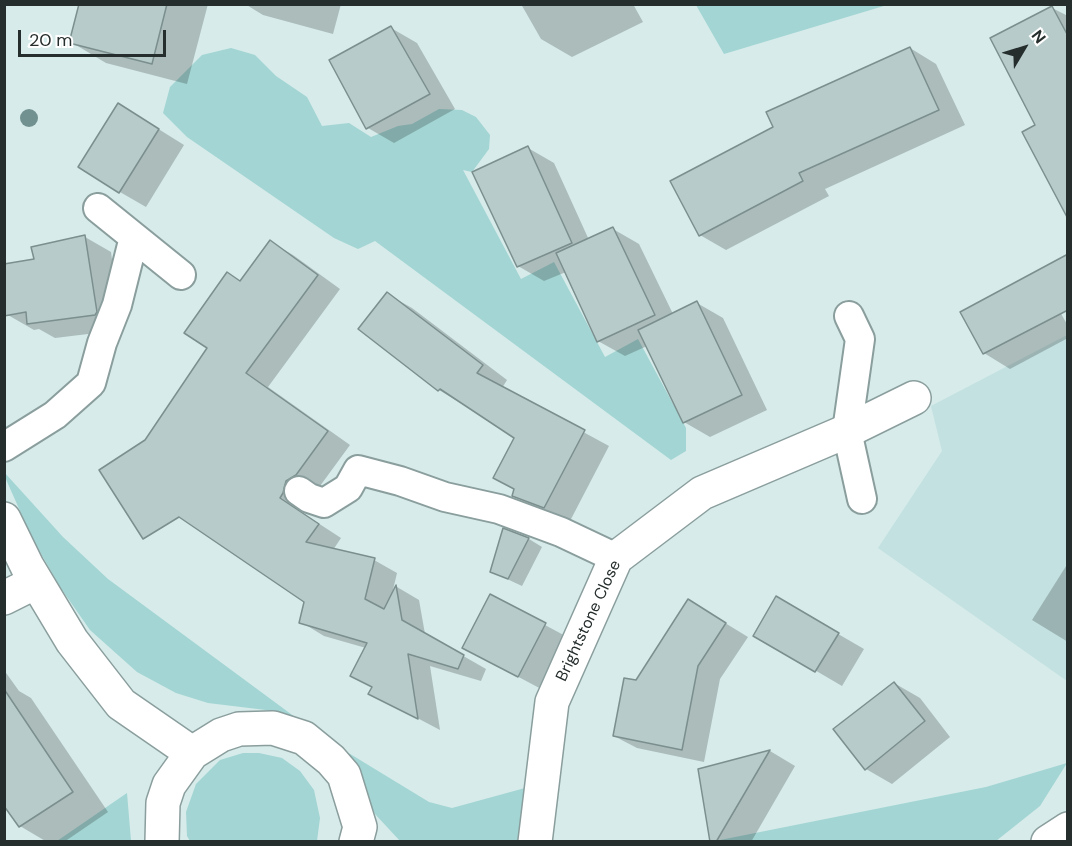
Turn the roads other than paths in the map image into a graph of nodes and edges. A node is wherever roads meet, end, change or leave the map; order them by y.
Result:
1 (98, 208) dead end
2 (134, 237) junction
3 (181, 275) dead end
4 (849, 316) dead end
5 (914, 398) dead end
6 (847, 431) junction
7 (4, 447) edge
8 (299, 491) dead end
9 (862, 500) dead end
10 (4, 519) edge
11 (616, 558) junction
12 (36, 582) junction
13 (4, 598) edge
14 (192, 753) junction
15 (1068, 829) edge
16 (363, 837) edge
17 (162, 842) edge
18 (535, 842) edge
19 (1048, 842) edge

1 - 2 lane
2 - 3 lane
2 - 7 lane
4 - 6 lane
5 - 6 street, Brightstone Close
6 - 9 lane
6 - 11 street, Brightstone Close
8 - 11 lane
10 - 12 street
11 - 18 street, Brightstone Close
12 - 13 street
12 - 14 street
14 - 16 street
14 - 17 street
15 - 19 street

